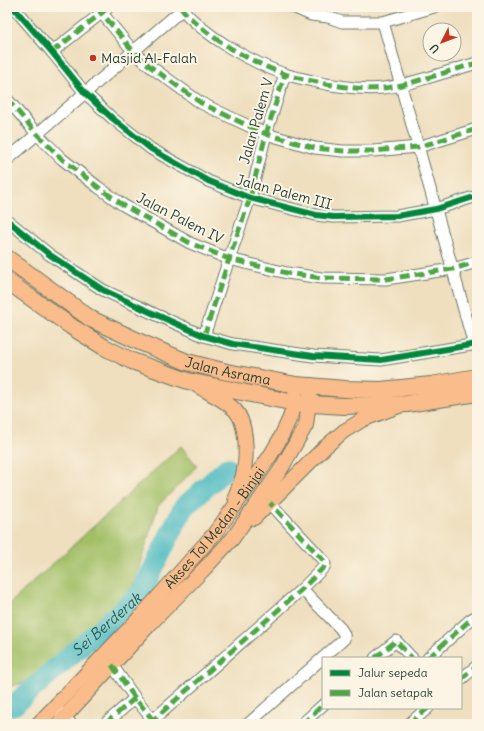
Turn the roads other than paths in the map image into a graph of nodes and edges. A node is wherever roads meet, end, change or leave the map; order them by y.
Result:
1 (13, 7) edge
2 (293, 7) edge
3 (434, 7) edge
4 (182, 8) edge
5 (103, 9) edge
6 (383, 22) junction
7 (133, 51) junction
8 (52, 52) junction
9 (477, 63) edge
10 (285, 74) junction
11 (400, 86) junction
12 (85, 93) junction
13 (7, 99) edge
14 (477, 129) edge
15 (37, 134) junction
16 (266, 134) junction
17 (418, 147) junction
18 (7, 160) edge
19 (477, 196) edge
20 (250, 198) junction
21 (436, 209) junction
22 (7, 220) edge
23 (7, 258) edge
24 (229, 259) junction
25 (477, 262) edge
26 (453, 269) junction
27 (7, 282) edge
28 (204, 336) junction
29 (476, 345) edge
30 (477, 377) edge
31 (188, 381) junction
32 (304, 385) junction
33 (477, 393) edge
34 (302, 404) junction
35 (407, 404) junction
36 (270, 504) junction
37 (229, 514) junction
38 (233, 538) junction
39 (302, 589) junction
40 (477, 616) edge
41 (324, 657) edge
42 (377, 657) edge
43 (411, 657) edge
44 (429, 657) edge
45 (322, 658) edge
46 (112, 665) junction
47 (477, 666) edge
48 (462, 678) edge
49 (135, 698) junction
50 (55, 706) junction
51 (322, 706) edge
52 (427, 709) edge
53 (65, 721) edge
54 (154, 722) edge
55 (38, 724) edge
56 (105, 724) edge
57 (248, 724) edge
58 (302, 724) edge
59 (409, 724) edge

1 - 8 street, Jalan Palem III
2 - 6 street
3 - 6 street
4 - 7 street
4 - 10 street
5 - 7 street
5 - 8 street
6 - 11 street
7 - 12 street
7 - 16 street
8 - 12 street, Jalan Palem III
9 - 11 street
10 - 11 street
10 - 16 street, Jalan Palem V
11 - 17 street
12 - 15 street
12 - 20 street, Jalan Palem III
13 - 15 street, Jalan Palem IV
14 - 17 street
15 - 18 street
15 - 24 street, Jalan Palem IV
16 - 17 street
16 - 20 street, Jalan Palem V
17 - 21 street
19 - 21 street, Jalan Palem III
20 - 21 street, Jalan Palem III
20 - 24 street, Jalan Palem V
21 - 26 street
22 - 28 street
23 - 32 highway, Jalan Asrama
24 - 26 street, Jalan Palem IV
24 - 28 street, Jalan Palem V
25 - 26 street, Jalan Palem IV
26 - 29 street
27 - 31 highway, Jalan Asrama
28 - 29 street
30 - 32 highway, Jalan Asrama
31 - 34 highway, Jalan Asrama
31 - 37 main road
32 - 34 main road, Akses Tol Medan - Binjai
33 - 35 highway, Jalan Asrama
34 - 35 highway, Jalan Asrama
34 - 37 main road, Akses Tol Medan - Binjai
34 - 38 main road, Akses Tol Medan - Binjai
35 - 36 main road
36 - 38 main road
36 - 39 street
37 - 50 main road, Akses Tol Medan - Binjai
38 - 46 main road, Akses Tol Medan - Binjai
39 - 41 street
39 - 54 street
40 - 44 street
42 - 43 street
45 - 57 street
46 - 49 street
46 - 53 main road, Akses Tol Medan - Binjai
47 - 48 street
49 - 54 street
49 - 56 street
50 - 53 street
50 - 55 main road, Akses Tol Medan - Binjai
51 - 58 street
52 - 59 street

